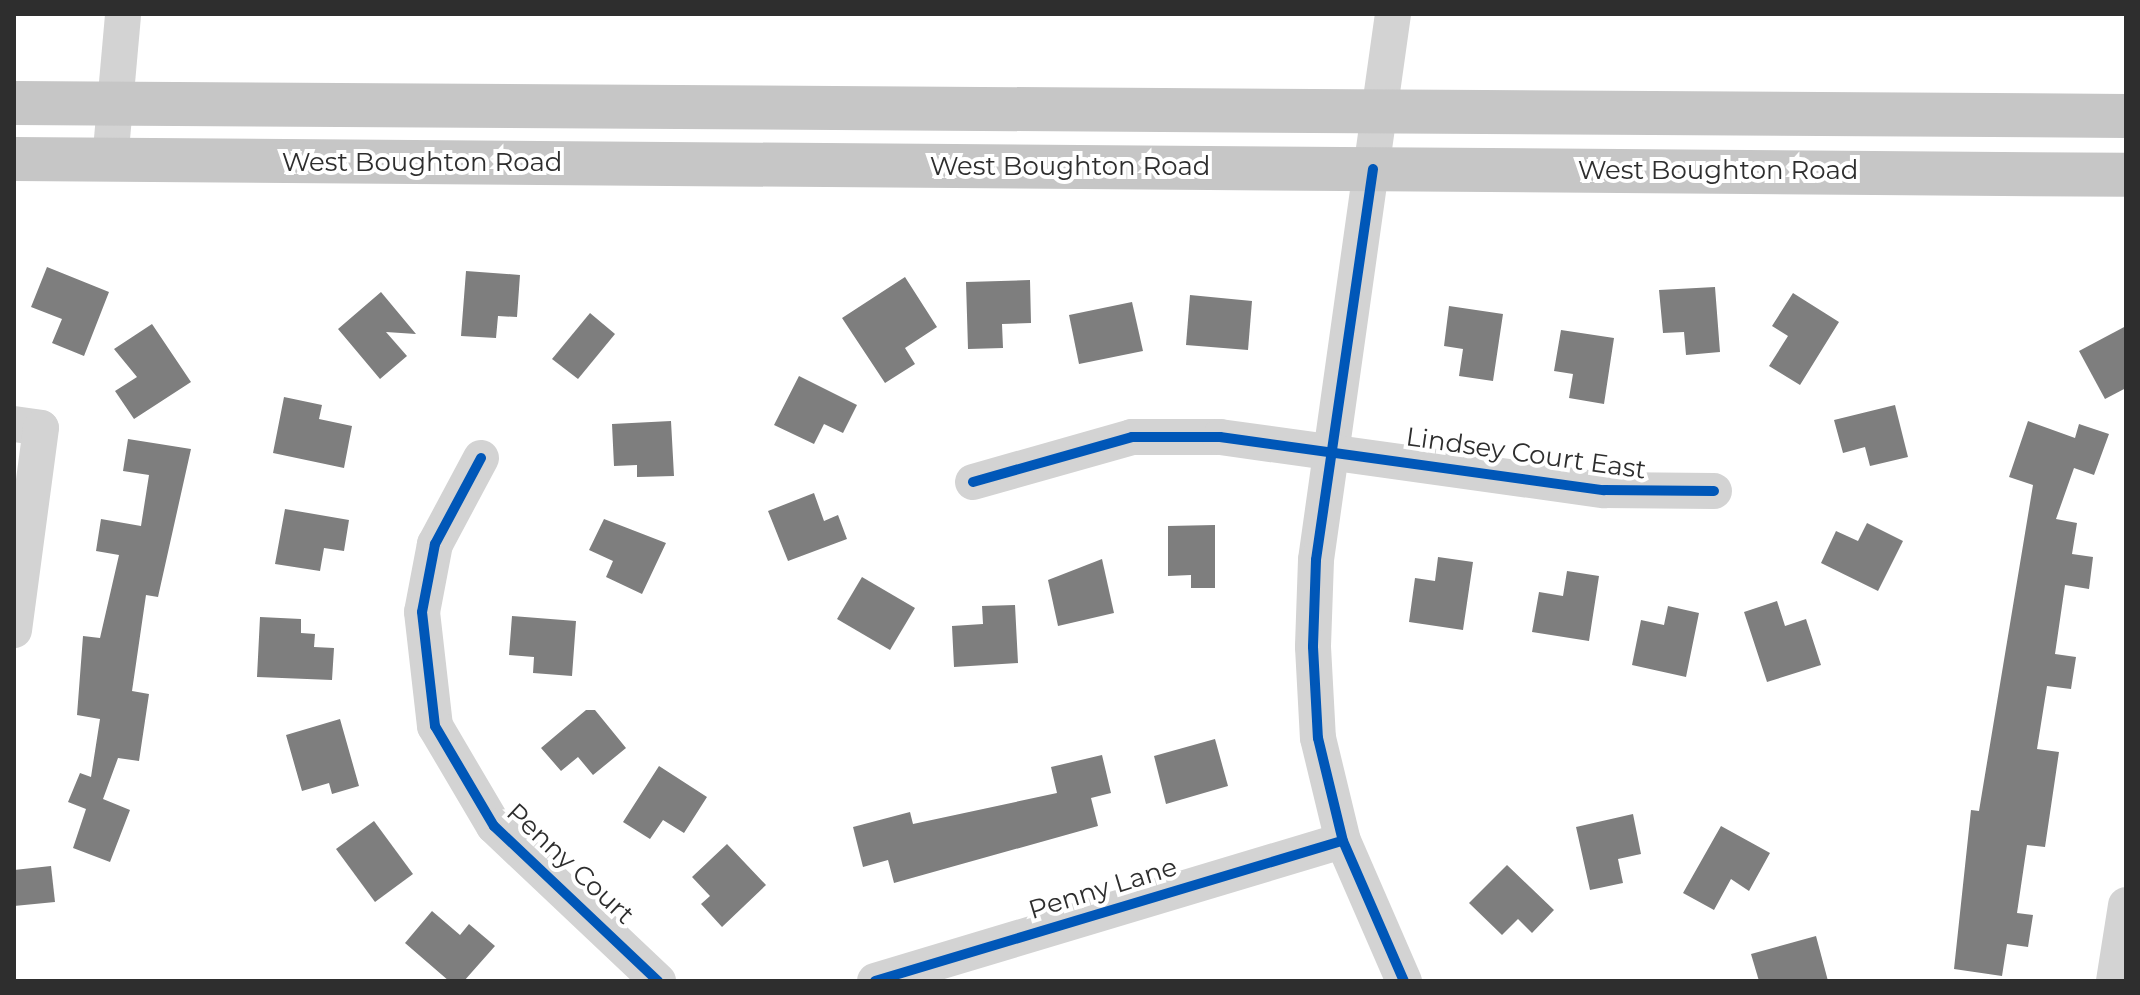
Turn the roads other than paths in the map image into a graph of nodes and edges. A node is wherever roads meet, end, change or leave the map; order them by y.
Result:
1 (123, 14) edge
2 (1393, 14) edge
3 (14, 103) edge
4 (110, 105) junction
5 (1378, 112) junction
6 (2126, 116) edge
7 (14, 159) edge
8 (110, 161) junction
9 (1373, 169) junction
10 (2126, 175) edge
11 (14, 424) edge
12 (1333, 449) junction
13 (481, 458) dead end
14 (973, 482) dead end
15 (1714, 491) dead end
16 (14, 630) edge
17 (1343, 841) junction
18 (2126, 905) edge
19 (658, 981) edge
20 (875, 981) edge
21 (1404, 981) edge
22 (2114, 981) edge

1 - 4 street
2 - 5 street
3 - 4 main road
4 - 5 main road
4 - 8 street
5 - 6 main road
5 - 9 street
7 - 8 main road, West Boughton Road
8 - 9 main road, West Boughton Road
9 - 10 main road, West Boughton Road
9 - 12 street
11 - 16 street
12 - 14 street, Lindsey Court East
12 - 15 street, Lindsey Court East
12 - 17 street
13 - 19 street, Penny Court
17 - 20 street, Penny Lane
17 - 21 street
18 - 22 street

